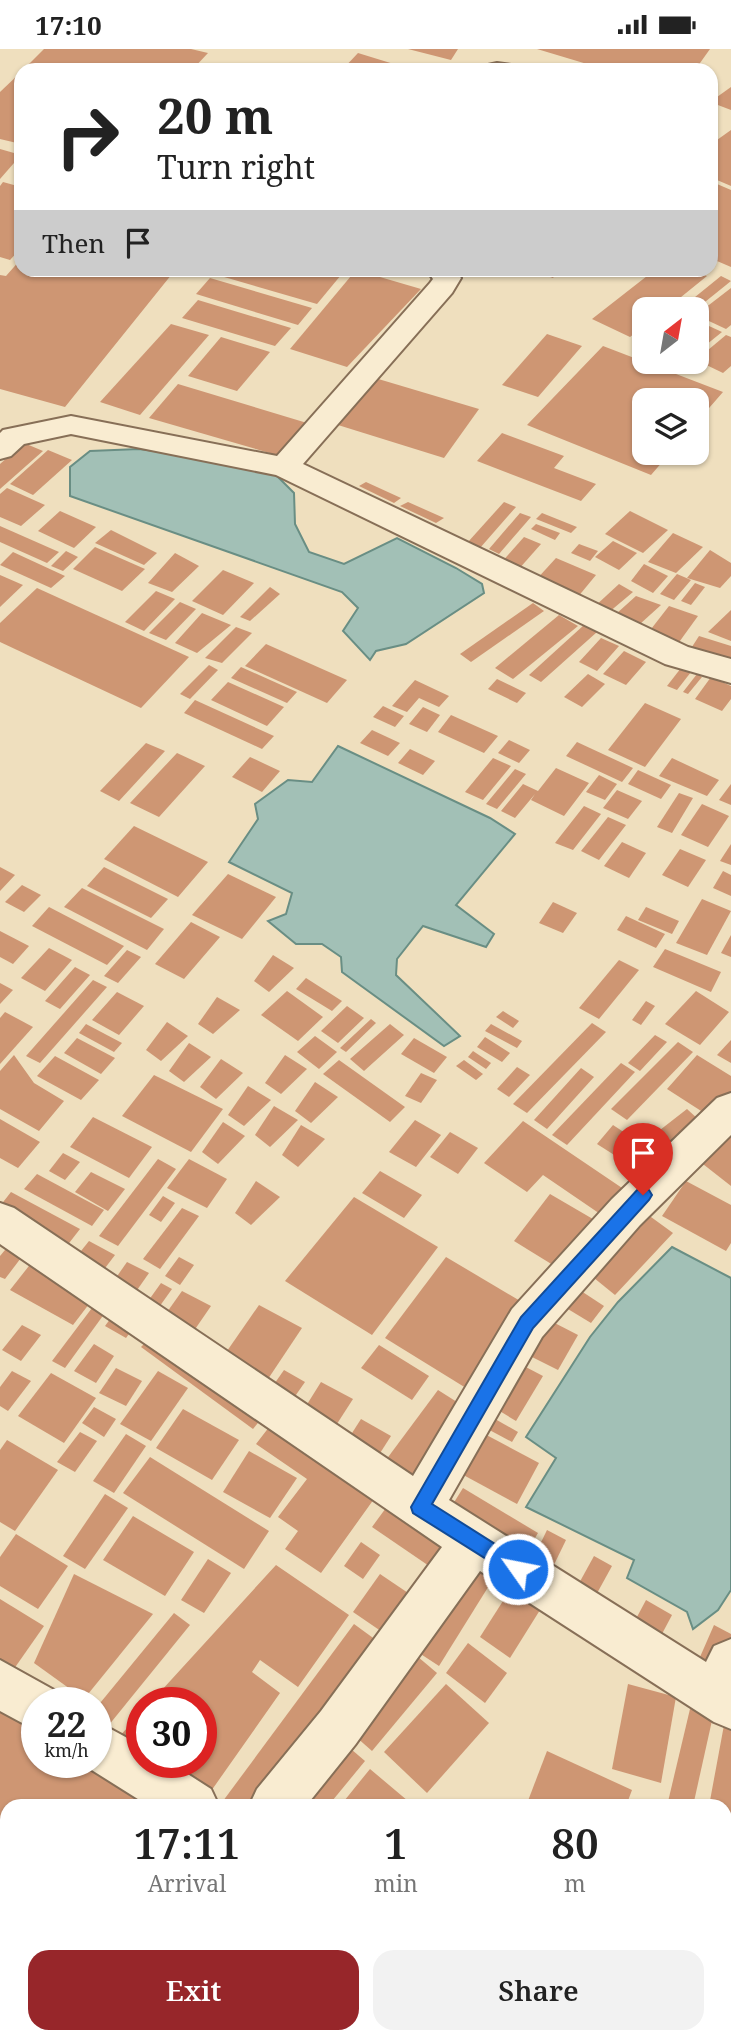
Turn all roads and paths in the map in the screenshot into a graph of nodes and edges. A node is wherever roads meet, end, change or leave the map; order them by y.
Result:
1 (446, 277) edge
2 (0, 449) edge
3 (285, 467) junction
4 (731, 671) edge
5 (731, 1110) edge
6 (0, 1221) edge
7 (420, 1507) junction
8 (474, 1541) junction
9 (0, 1684) edge
10 (726, 1688) edge
11 (21, 1697) edge
12 (112, 1755) edge
13 (183, 1799) edge
14 (280, 1799) edge

1 - 3 street
2 - 3 street
3 - 4 street
5 - 7 street
6 - 7 street
7 - 8 street
8 - 10 street
8 - 14 street
9 - 11 street
12 - 13 street

